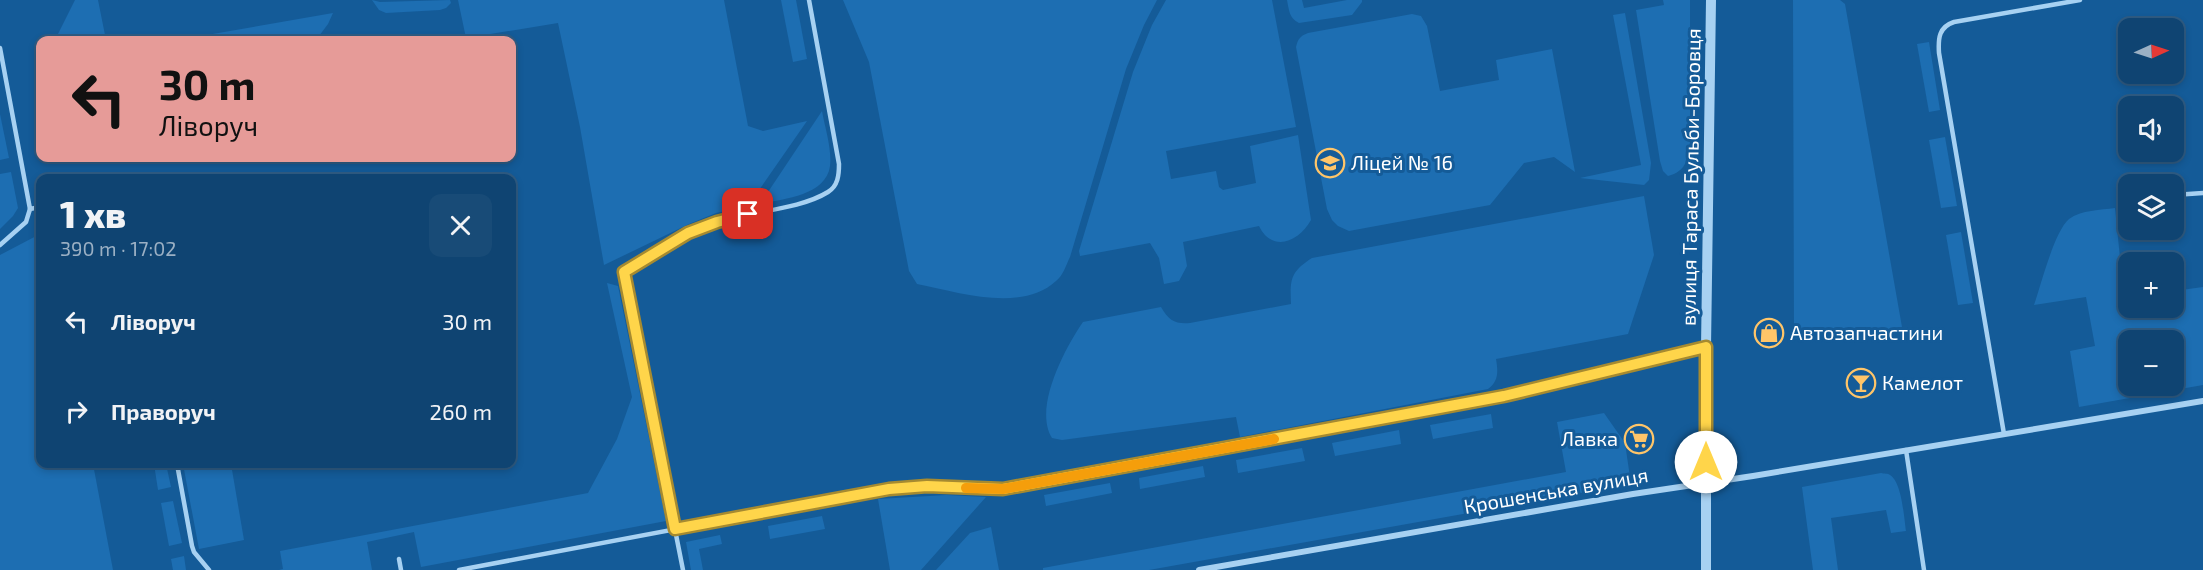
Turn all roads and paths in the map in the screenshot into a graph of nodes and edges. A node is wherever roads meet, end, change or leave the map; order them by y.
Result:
1 (809, 0) edge
2 (1712, 0) edge
3 (2080, 0) edge
4 (0, 48) edge
5 (2203, 193) edge
6 (2184, 194) edge
7 (36, 208) edge
8 (30, 209) junction
9 (0, 245) edge
10 (1706, 347) junction
11 (2203, 401) edge
12 (2004, 434) junction
13 (1906, 450) junction
14 (178, 468) edge
15 (1707, 483) junction
16 (675, 529) junction
17 (399, 559) dead end
18 (209, 570) edge
19 (401, 570) edge
20 (459, 570) edge
21 (683, 570) edge
22 (1199, 570) edge
23 (1706, 570) edge
24 (1924, 570) edge

1 - 16 lane
2 - 10 street, вулиця Тараса Бульби-Боровця
3 - 12 lane
4 - 8 lane
5 - 6 lane
7 - 8 lane
8 - 9 lane
10 - 15 street, вулиця Тараса Бульби-Боровця
10 - 16 lane
11 - 12 street, Крошенська вулиця
12 - 13 street, Крошенська вулиця
13 - 15 street, Крошенська вулиця
13 - 24 lane
14 - 18 lane
15 - 22 street, Крошенська вулиця
15 - 23 street, вулиця Тараса Бульби-Боровця
16 - 20 lane
16 - 21 lane
17 - 19 lane

